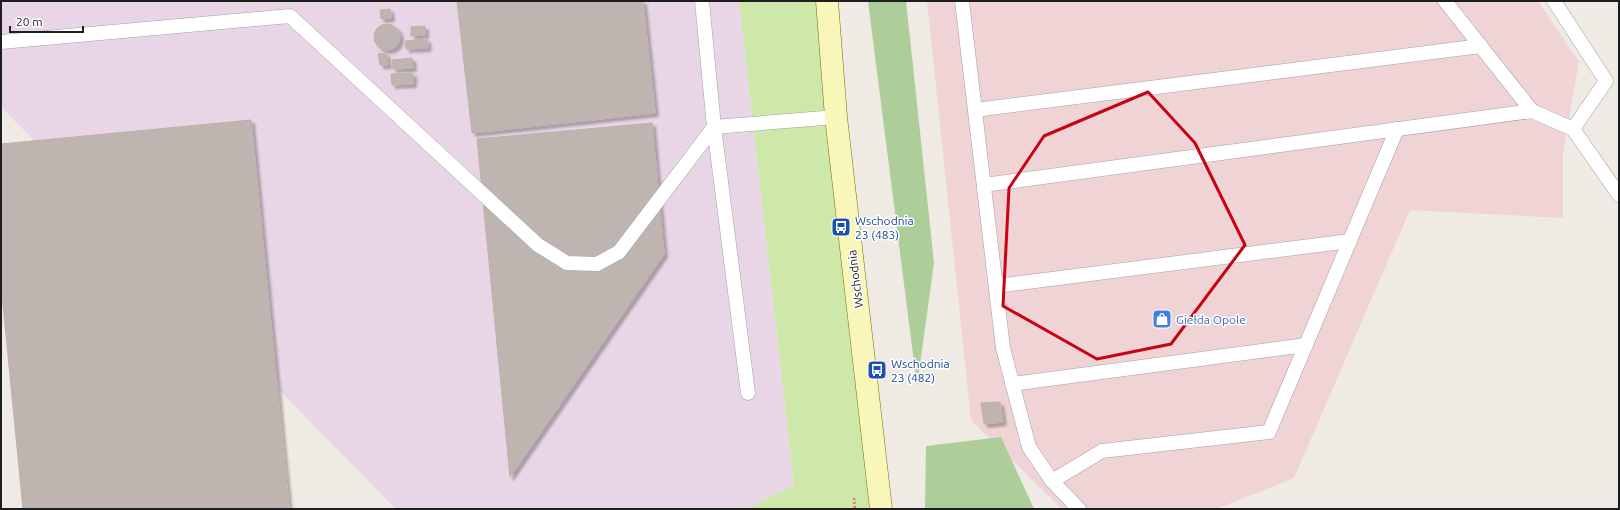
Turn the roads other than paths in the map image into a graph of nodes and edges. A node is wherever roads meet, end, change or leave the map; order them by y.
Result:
1 (702, 1) edge
2 (826, 1) edge
3 (962, 1) edge
4 (1445, 1) edge
5 (1554, 1) edge
6 (1, 42) edge
7 (1481, 46) junction
8 (975, 110) junction
9 (1532, 111) junction
10 (836, 117) junction
11 (714, 127) junction
12 (1397, 129) junction
13 (1573, 129) junction
14 (984, 185) junction
15 (1619, 195) edge
16 (1350, 241) junction
17 (996, 286) junction
18 (1306, 345) junction
19 (1012, 384) junction
20 (748, 393) dead end
21 (1052, 481) junction
22 (881, 509) edge
23 (1080, 509) edge

1 - 11 lane
2 - 10 street, Wschodnia
3 - 8 lane
4 - 7 lane
5 - 13 lane
6 - 11 lane
7 - 8 lane
7 - 9 lane
8 - 14 lane
9 - 12 lane
9 - 13 lane
10 - 11 lane
10 - 22 street, Wschodnia
11 - 20 lane
12 - 14 lane
12 - 16 lane
13 - 15 lane
14 - 17 lane
16 - 17 lane
16 - 18 lane
17 - 19 lane
18 - 19 lane
18 - 21 lane
19 - 21 lane
21 - 23 lane

